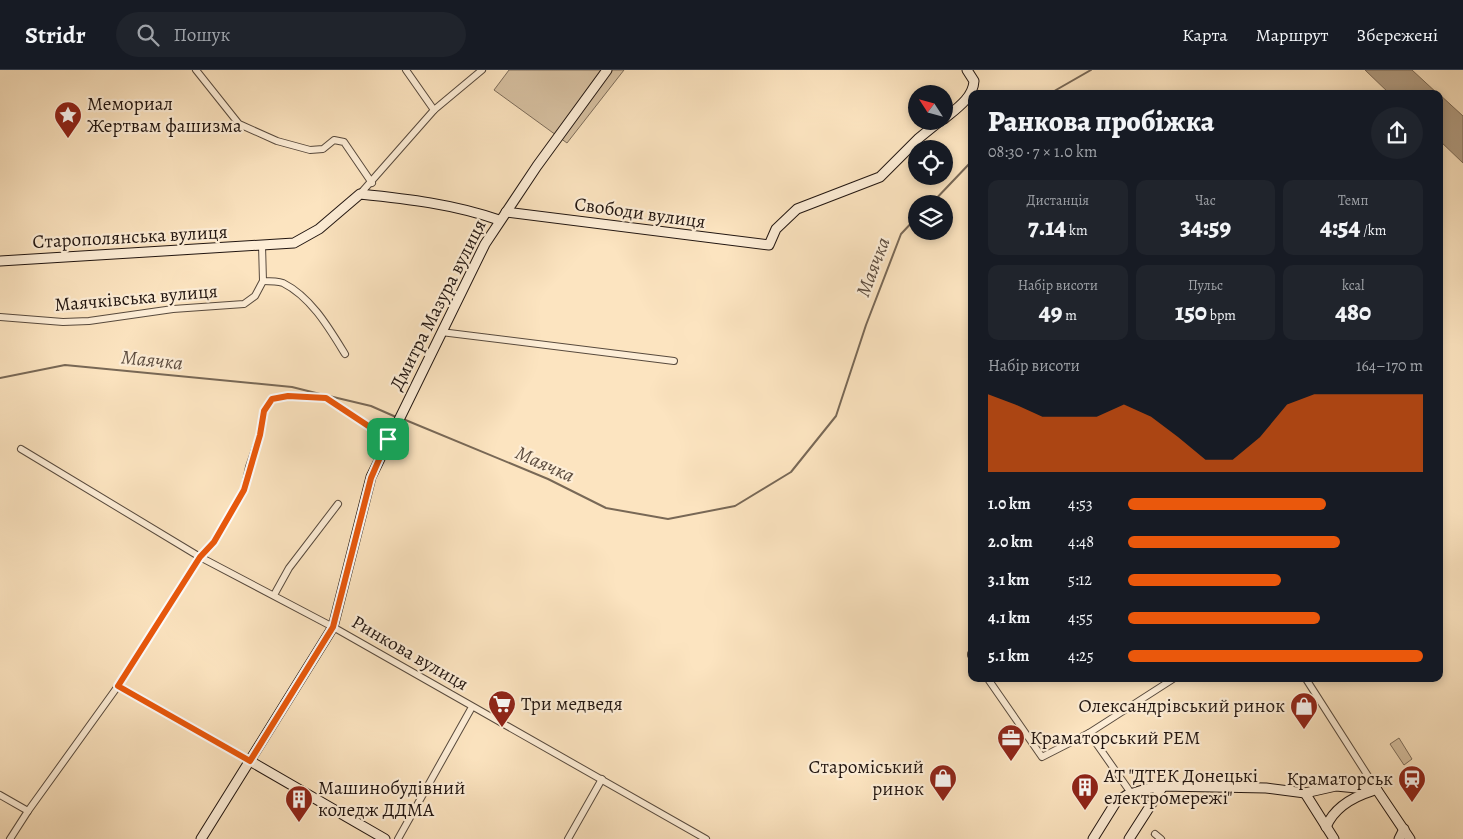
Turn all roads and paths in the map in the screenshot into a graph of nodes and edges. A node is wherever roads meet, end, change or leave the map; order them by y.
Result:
1 (196, 70) edge
2 (406, 70) edge
3 (482, 70) edge
4 (607, 70) edge
5 (967, 70) edge
6 (972, 90) edge
7 (968, 96) edge
8 (434, 110) junction
9 (953, 112) edge
10 (929, 130) edge
11 (372, 183) junction
12 (360, 194) junction
13 (506, 212) junction
14 (499, 220) junction
15 (262, 245) junction
16 (0, 261) edge
17 (263, 281) junction
18 (0, 317) edge
19 (441, 332) junction
20 (345, 354) dead end
21 (674, 361) dead end
22 (390, 436) junction
23 (21, 450) dead end
24 (338, 504) dead end
25 (200, 557) junction
26 (274, 595) junction
27 (333, 627) junction
28 (990, 682) edge
29 (1168, 682) edge
30 (1308, 682) edge
31 (118, 686) junction
32 (472, 707) junction
33 (1089, 733) junction
34 (250, 761) junction
35 (602, 779) junction
36 (1164, 786) junction
37 (1377, 790) junction
38 (1130, 793) junction
39 (1305, 793) junction
40 (0, 795) edge
41 (28, 811) junction
42 (1326, 826) junction
43 (1404, 829) junction
44 (1155, 834) dead end
45 (10, 839) edge
46 (201, 839) edge
47 (385, 839) edge
48 (398, 839) edge
49 (568, 839) edge
50 (706, 839) edge
51 (1093, 839) edge
52 (1129, 839) edge
53 (1162, 839) edge
54 (1334, 839) edge
55 (1399, 839) edge
56 (1410, 839) edge

1 - 11 street
2 - 8 street
3 - 8 street
4 - 13 street, Дмитра Мазура вулиця
5 - 6 street
7 - 9 street
8 - 11 street
10 - 13 street, Свободи вулиця
11 - 12 street
12 - 14 street
12 - 15 street, Старополянська вулиця
13 - 14 street, Дмитра Мазура вулиця
14 - 19 street, Дмитра Мазура вулиця
15 - 16 street, Старополянська вулиця
15 - 17 street
17 - 18 street, Маячківська вулиця
17 - 20 street
19 - 21 street
19 - 22 street, Дмитра Мазура вулиця
22 - 25 street
22 - 27 street, Дмитра Мазура вулиця
23 - 25 street, Ринкова вулиця
24 - 26 street
25 - 26 street, Ринкова вулиця
25 - 31 street
26 - 27 street, Ринкова вулиця
27 - 32 street, Ринкова вулиця
27 - 34 street, Дмитра Мазура вулиця
28 - 33 street
29 - 33 street
30 - 37 street
31 - 34 street
31 - 41 street
32 - 35 street, Ринкова вулиця
32 - 48 street
33 - 38 street
34 - 46 street, Дмитра Мазура вулиця
34 - 47 street
35 - 49 street
35 - 50 street, Ринкова вулиця
36 - 38 street
36 - 39 street
36 - 52 street
37 - 39 street
37 - 42 street
37 - 43 street
38 - 51 street
39 - 42 street
40 - 41 street
41 - 45 street
42 - 54 street
43 - 55 street
43 - 56 street
44 - 53 street

